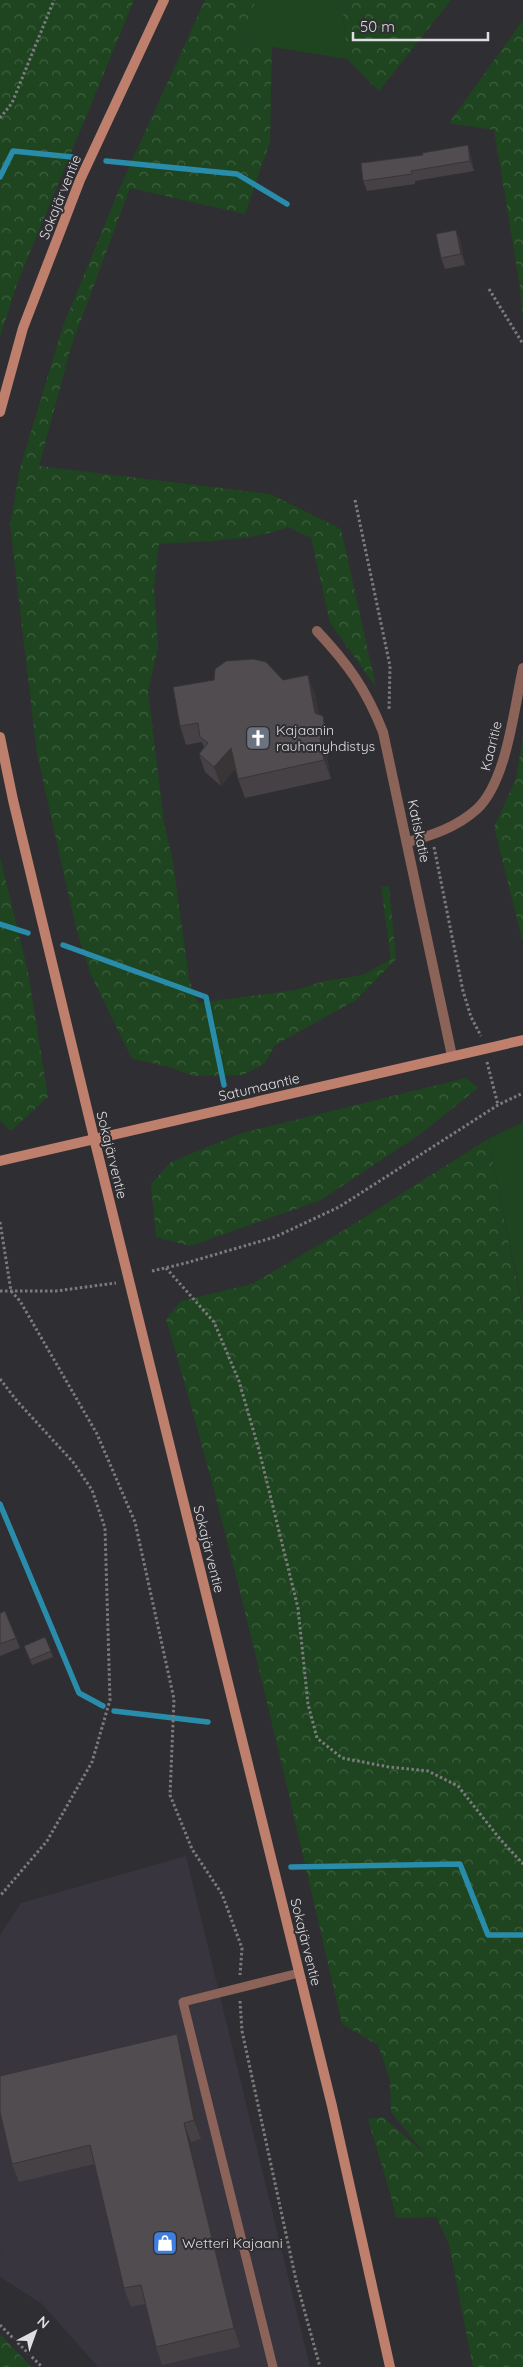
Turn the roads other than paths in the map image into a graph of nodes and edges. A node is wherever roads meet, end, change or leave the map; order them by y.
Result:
1 (164, 0) edge
2 (0, 412) edge
3 (317, 631) dead end
4 (523, 668) edge
5 (0, 737) edge
6 (408, 842) junction
7 (523, 1040) edge
8 (452, 1056) junction
9 (94, 1138) junction
10 (0, 1160) edge
11 (299, 1973) junction
12 (273, 2367) edge
13 (390, 2367) edge

1 - 2 street, Sokajärventie
3 - 6 street, Katiskatie
4 - 6 street, Kaaritie
5 - 9 street, Sokajärventie
6 - 8 street, Katiskatie
7 - 8 street, Satumaantie
8 - 9 street, Satumaantie
9 - 10 street, Satumaantie
9 - 11 street, Sokajärventie
11 - 12 lane
11 - 13 street, Sokajärventie

